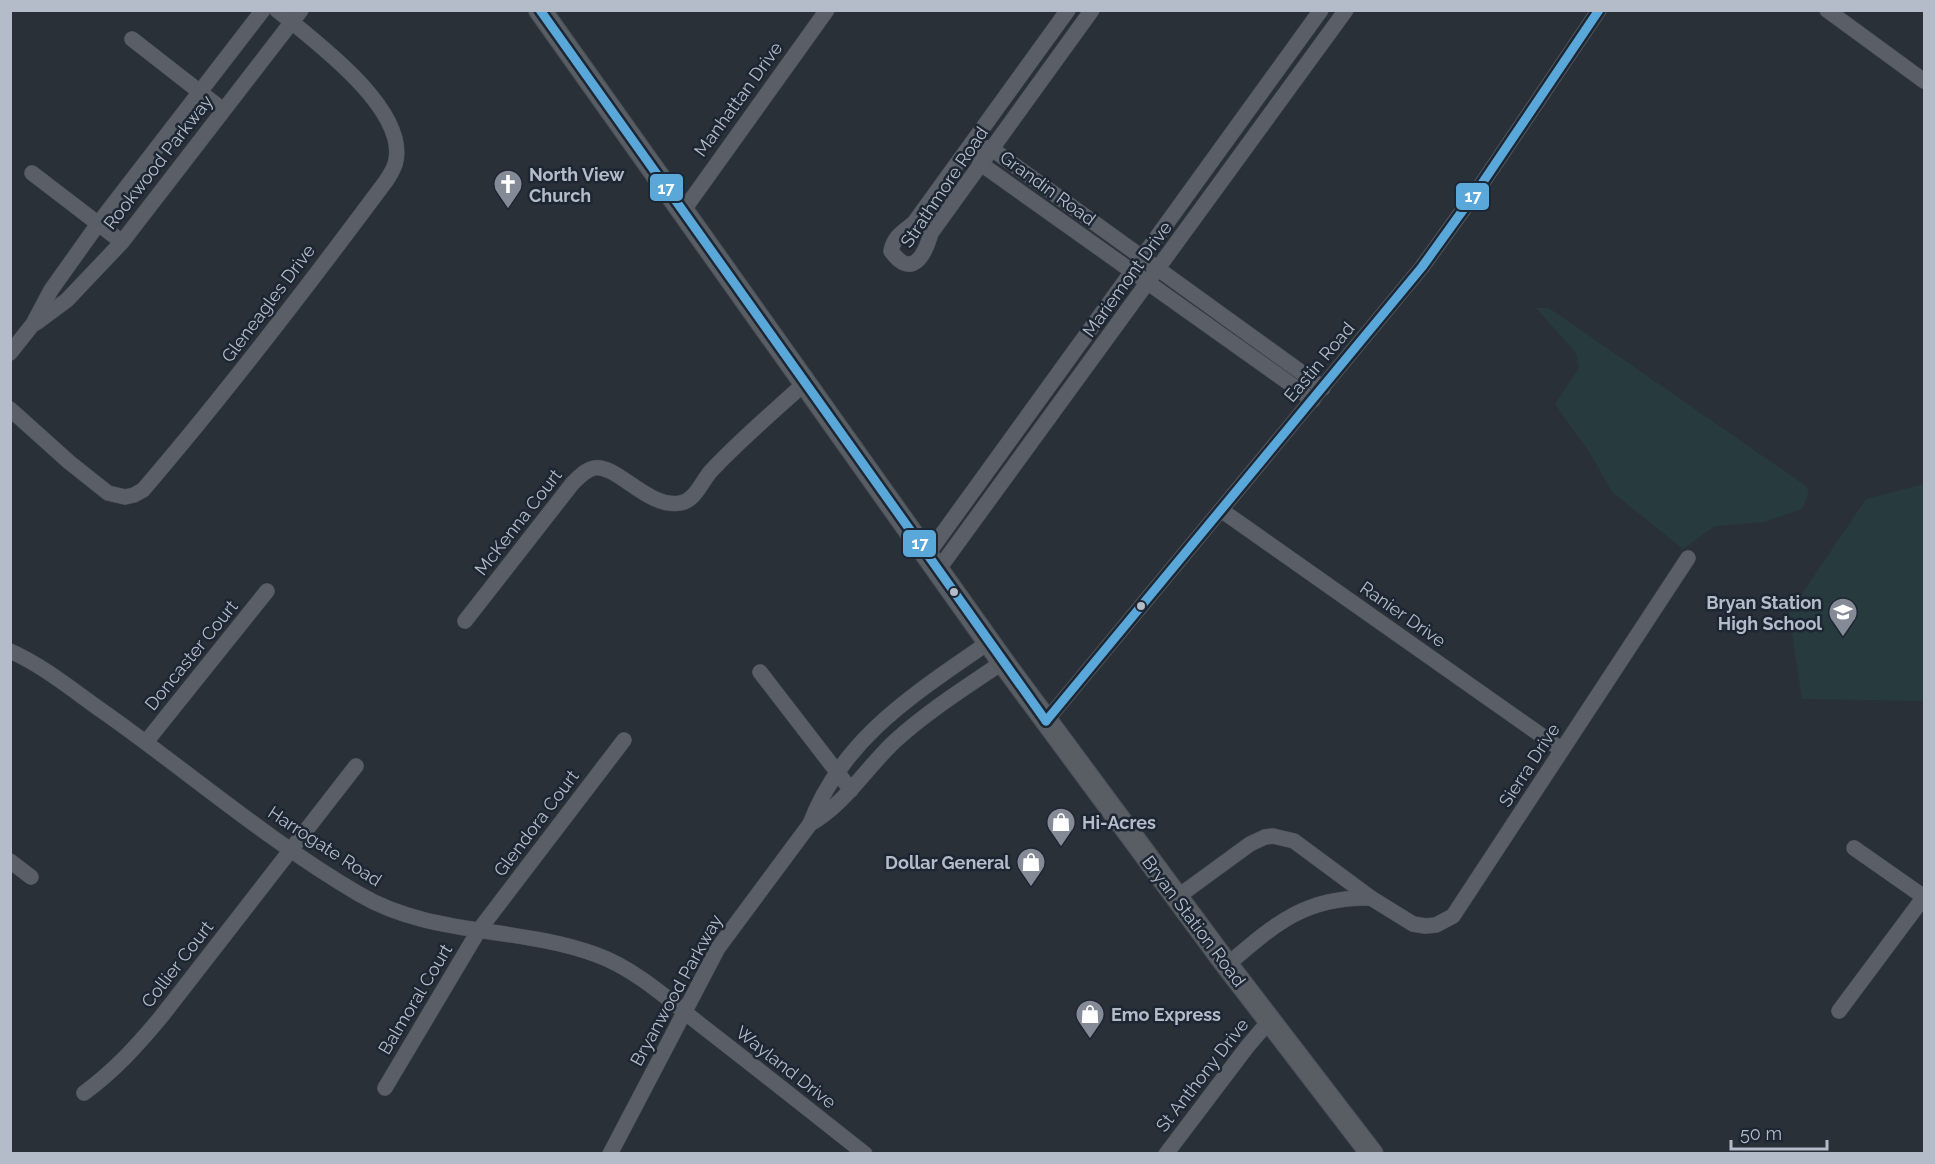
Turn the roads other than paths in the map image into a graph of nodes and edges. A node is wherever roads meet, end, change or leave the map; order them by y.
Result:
1 (263, 10) edge
2 (277, 10) edge
3 (540, 10) edge
4 (827, 10) edge
5 (1068, 10) edge
6 (1092, 10) edge
7 (1321, 10) edge
8 (1346, 10) edge
9 (1599, 10) edge
10 (1830, 11) edge
11 (296, 16) edge
12 (1305, 33) junction
13 (132, 39) dead end
14 (1321, 46) junction
15 (1924, 81) edge
16 (201, 93) junction
17 (223, 110) junction
18 (971, 145) junction
19 (993, 149) junction
20 (981, 164) junction
21 (32, 173) dead end
22 (683, 211) junction
23 (98, 224) junction
24 (122, 242) junction
25 (1143, 256) junction
26 (1159, 268) junction
27 (1132, 272) junction
28 (1148, 284) junction
29 (33, 324) junction
30 (10, 352) edge
31 (805, 383) junction
32 (1323, 388) junction
33 (1313, 400) junction
34 (10, 409) edge
35 (1221, 510) junction
36 (1688, 558) dead end
37 (932, 562) junction
38 (267, 591) dead end
39 (465, 621) dead end
40 (989, 642) junction
41 (10, 651) edge
42 (1003, 662) junction
43 (760, 672) dead end
44 (1046, 721) junction
45 (624, 740) dead end
46 (146, 742) junction
47 (1562, 750) junction
48 (356, 766) dead end
49 (836, 771) junction
50 (851, 790) junction
51 (810, 824) junction
52 (1854, 848) dead end
53 (290, 850) junction
54 (10, 861) edge
55 (31, 877) dead end
56 (1924, 897) edge
57 (1176, 898) junction
58 (1371, 898) junction
59 (479, 930) junction
60 (1227, 965) junction
61 (683, 1011) junction
62 (1839, 1011) dead end
63 (1270, 1020) junction
64 (385, 1088) dead end
65 (84, 1093) dead end
66 (610, 1154) edge
67 (865, 1154) edge
68 (1166, 1154) edge
69 (1372, 1154) edge

1 - 16 street, Rookwood Parkway
2 - 11 street, Gleneagles Drive
3 - 22 main road, Bryan Station Road
4 - 22 street, Manhattan Drive
5 - 18 street, Strathmore Road
6 - 19 street, Strathmore Road
7 - 12 street, Mariemont Drive
8 - 14 street, Mariemont Drive
9 - 32 street, Eastin Road
10 - 15 street
11 - 17 street, Rookwood Parkway
11 - 34 street, Gleneagles Drive
12 - 14 street
12 - 25 street, Mariemont Drive
13 - 16 street
14 - 26 street, Mariemont Drive
16 - 17 street
16 - 23 street, Rookwood Parkway
17 - 24 street, Rookwood Parkway
18 - 19 street, Grandin Road
18 - 20 street, Grandin Road
18 - 20 street, Strathmore Road
19 - 20 street, Strathmore Road
19 - 25 street, Grandin Road
20 - 27 street, Grandin Road
21 - 23 street
22 - 31 main road, Bryan Station Road
23 - 24 street
23 - 29 street, Rookwood Parkway
24 - 29 street, Rookwood Parkway
25 - 26 street, Grandin Road
25 - 27 street, Mariemont Drive
26 - 28 street, Mariemont Drive
26 - 32 street, Grandin Road
27 - 28 street, Grandin Road
27 - 37 street, Mariemont Drive
28 - 33 street, Grandin Road
28 - 37 street, Mariemont Drive
29 - 30 street, Rookwood Parkway
31 - 37 main road, Bryan Station Road
31 - 39 street, McKenna Court
32 - 33 street, Eastin Road
33 - 35 street, Eastin Road
35 - 44 street, Eastin Road
35 - 47 street, Ranier Drive
36 - 47 street, Sierra Drive
37 - 40 main road, Bryan Station Road
38 - 46 street, Doncaster Court
40 - 42 main road, Bryan Station Road
40 - 49 street, Bryanwood Parkway
41 - 46 street, Harrogate Road
42 - 44 main road, Bryan Station Road
42 - 50 street, Bryanwood Parkway
43 - 49 street
44 - 57 main road, Bryan Station Road
45 - 59 street, Glendora Court
46 - 53 street, Harrogate Road
47 - 58 street, Sierra Drive
48 - 53 street, Collier Court
49 - 50 street
49 - 51 street, Bryanwood Parkway
50 - 51 street, Bryanwood Parkway
51 - 61 street, Bryanwood Parkway
52 - 56 street
53 - 59 street, Harrogate Road
53 - 65 street, Collier Court
54 - 55 street
56 - 62 street
57 - 58 street, Sierra Drive
57 - 60 main road, Bryan Station Road
58 - 60 street
59 - 61 street, Harrogate Road
59 - 64 street, Balmoral Court
60 - 63 main road, Bryan Station Road
61 - 66 street, Bryanwood Parkway
61 - 67 street, Wayland Drive
63 - 68 street, St Anthony Drive
63 - 69 main road, Bryan Station Road

